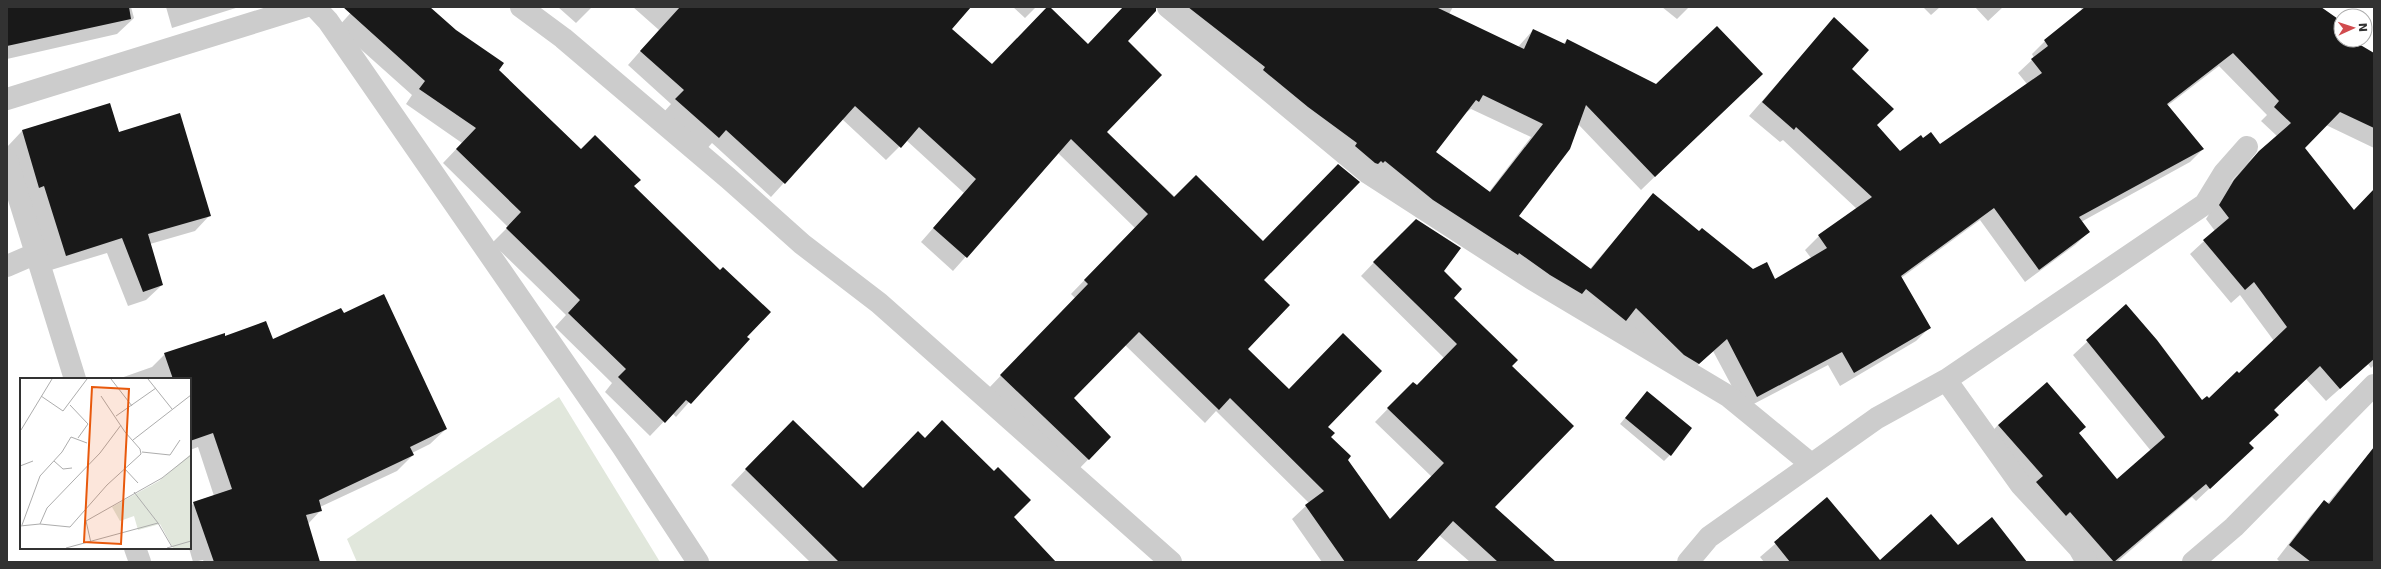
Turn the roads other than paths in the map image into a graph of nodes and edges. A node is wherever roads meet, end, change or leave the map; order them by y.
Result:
1 (304, 7) edge
2 (315, 7) edge
3 (521, 7) edge
4 (1168, 7) edge
5 (7, 99) edge
6 (2247, 147) dead end
7 (7, 160) edge
8 (37, 253) junction
9 (7, 266) edge
10 (75, 378) edge
11 (1946, 380) junction
12 (2374, 385) edge
13 (1811, 464) junction
14 (135, 549) edge
15 (1167, 561) edge
16 (140, 562) edge
17 (698, 562) edge
18 (1688, 562) edge
19 (2087, 562) edge
20 (2193, 562) edge

1 - 5 street
2 - 17 street
3 - 15 street
4 - 13 street
6 - 11 street
7 - 8 street
8 - 9 street
8 - 10 street
11 - 13 street
11 - 19 street
12 - 20 street
13 - 18 street
14 - 16 street

